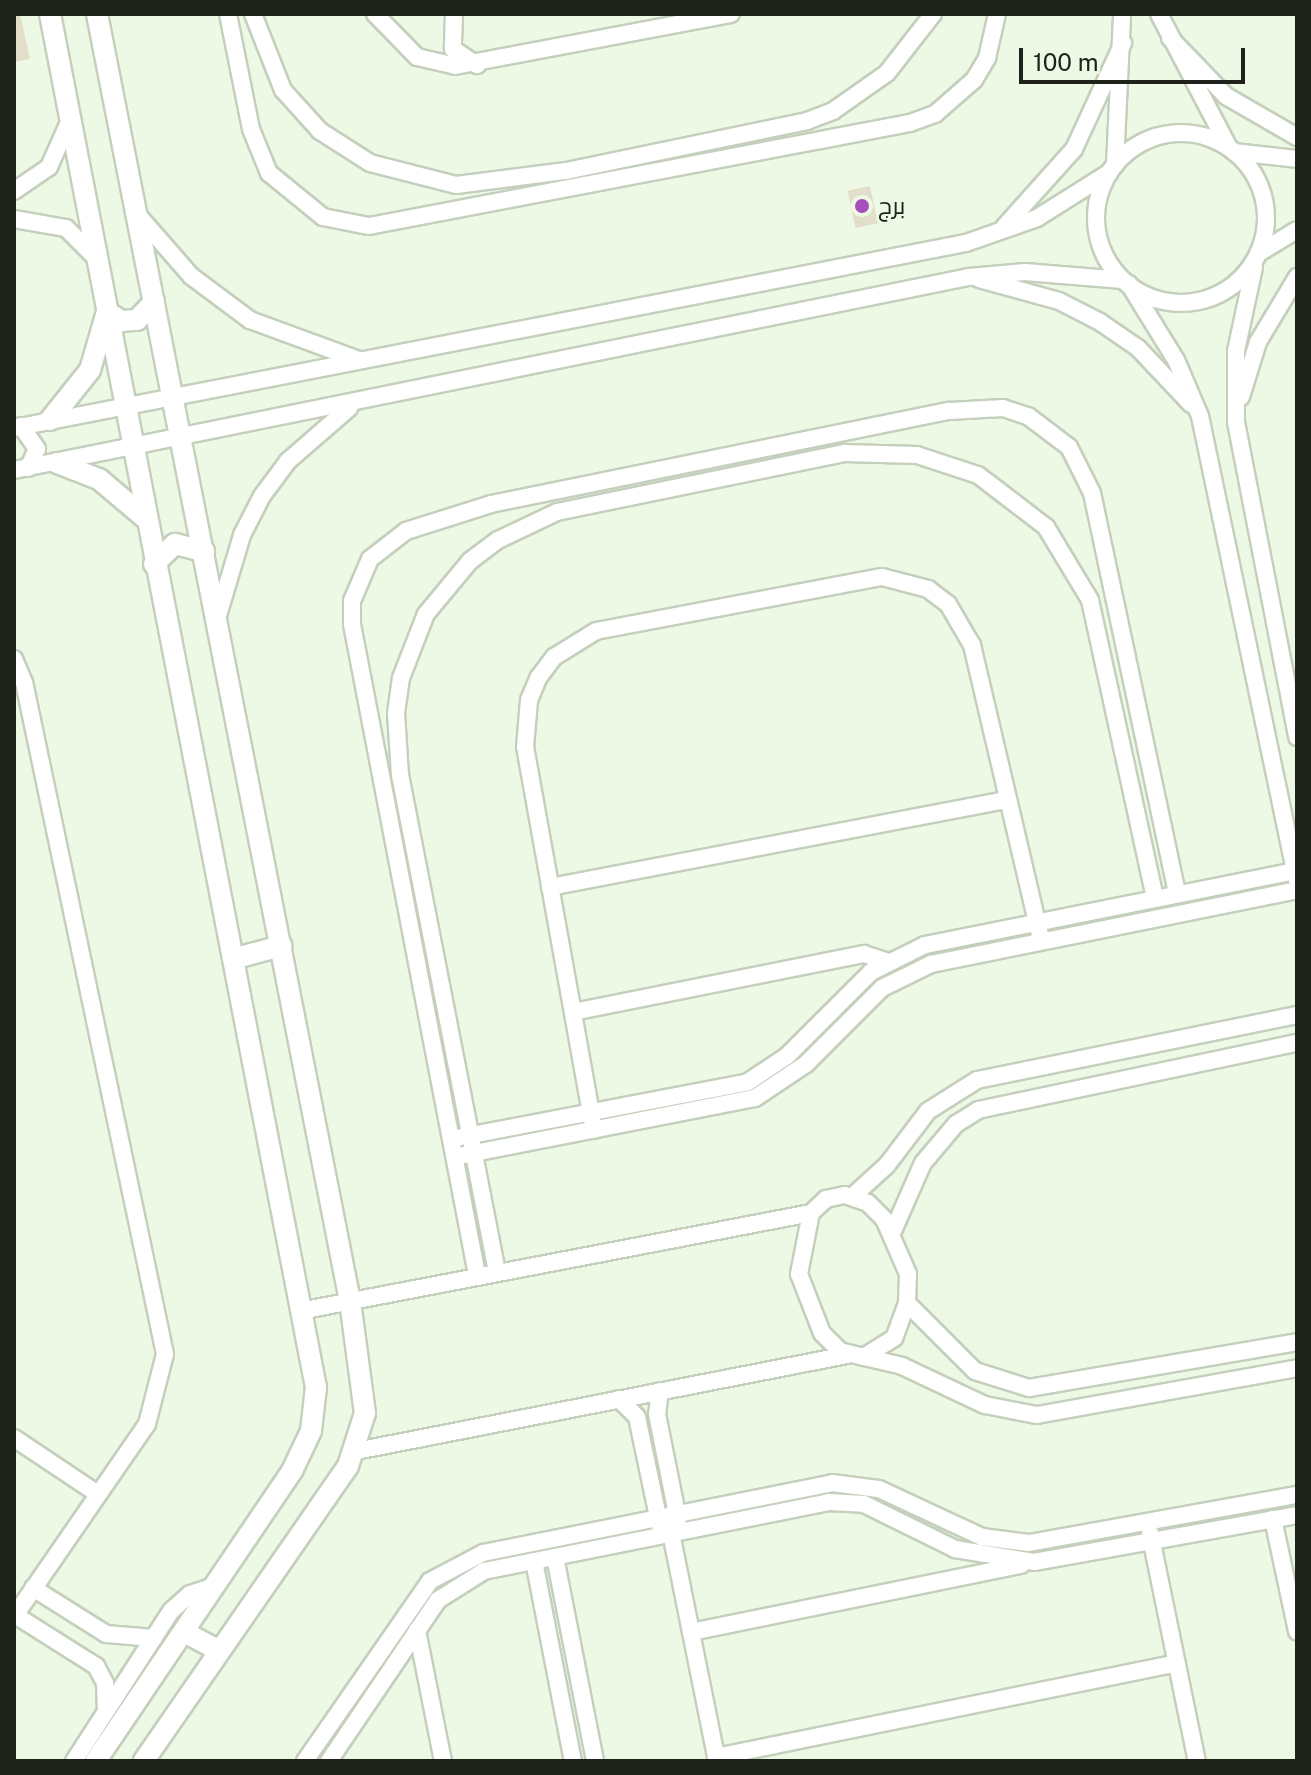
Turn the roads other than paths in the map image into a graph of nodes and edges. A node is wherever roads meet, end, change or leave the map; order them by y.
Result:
1 (50, 14) edge
2 (97, 14) edge
3 (228, 14) edge
4 (253, 14) edge
5 (375, 14) edge
6 (454, 14) edge
7 (731, 14) edge
8 (933, 14) edge
9 (997, 14) edge
10 (1122, 14) edge
11 (1159, 14) edge
12 (1170, 38) junction
13 (1123, 43) junction
14 (477, 65) junction
15 (69, 122) junction
16 (1297, 137) edge
17 (726, 140) junction
18 (1232, 150) junction
19 (730, 159) junction
20 (1297, 159) edge
21 (1112, 168) junction
22 (14, 191) edge
23 (137, 214) junction
24 (14, 219) edge
25 (1297, 230) edge
26 (995, 235) junction
27 (1257, 257) junction
28 (95, 258) junction
29 (969, 277) junction
30 (1297, 277) edge
31 (1126, 282) junction
32 (154, 302) junction
33 (107, 312) junction
34 (365, 362) junction
35 (173, 397) junction
36 (355, 404) junction
37 (124, 408) junction
38 (1200, 416) junction
39 (50, 420) junction
40 (1236, 422) junction
41 (18, 427) edge
42 (181, 439) junction
43 (131, 450) junction
44 (698, 462) junction
45 (57, 463) junction
46 (21, 469) edge
47 (703, 481) junction
48 (522, 497) junction
49 (145, 518) junction
50 (528, 523) junction
51 (204, 551) junction
52 (154, 564) junction
53 (1118, 618) junction
54 (217, 621) junction
55 (1095, 622) junction
56 (14, 659) edge
57 (1297, 737) edge
58 (1008, 800) junction
59 (1296, 874) edge
60 (550, 887) junction
61 (1297, 890) edge
62 (1177, 894) junction
63 (1155, 898) junction
64 (1036, 921) junction
65 (1041, 939) junction
66 (281, 946) junction
67 (236, 958) junction
68 (886, 961) junction
69 (573, 1012) junction
70 (1297, 1015) edge
71 (1162, 1041) junction
72 (1297, 1043) edge
73 (1167, 1069) junction
74 (592, 1121) junction
75 (470, 1135) junction
76 (450, 1139) junction
77 (474, 1153) junction
78 (454, 1157) junction
79 (853, 1196) junction
80 (811, 1213) junction
81 (893, 1231) junction
82 (497, 1272) junction
83 (477, 1275) junction
84 (350, 1301) junction
85 (907, 1303) junction
86 (305, 1310) junction
87 (1297, 1342) edge
88 (856, 1356) junction
89 (1297, 1368) edge
90 (1058, 1387) junction
91 (660, 1391) junction
92 (619, 1399) junction
93 (1063, 1413) junction
94 (14, 1438) edge
95 (356, 1451) junction
96 (98, 1494) junction
97 (1297, 1495) edge
98 (678, 1514) junction
99 (657, 1518) junction
100 (1296, 1518) edge
101 (1273, 1519) junction
102 (1148, 1523) junction
103 (671, 1533) junction
104 (1152, 1543) junction
105 (555, 1557) junction
106 (464, 1559) junction
107 (534, 1561) junction
108 (1034, 1562) junction
109 (471, 1576) junction
110 (215, 1586) junction
111 (33, 1588) junction
112 (14, 1616) edge
113 (417, 1630) junction
114 (1297, 1631) edge
115 (184, 1632) junction
116 (691, 1632) junction
117 (106, 1634) junction
118 (154, 1638) junction
119 (219, 1651) junction
120 (89, 1660) junction
121 (1177, 1663) junction
122 (106, 1711) junction
123 (337, 1714) junction
124 (354, 1724) junction
125 (322, 1735) junction
126 (340, 1746) junction
127 (717, 1759) edge
128 (74, 1761) edge
129 (96, 1761) edge
130 (144, 1761) edge
131 (305, 1761) edge
132 (329, 1761) edge
133 (443, 1761) edge
134 (573, 1761) edge
135 (595, 1761) edge
136 (1197, 1761) edge

1 - 15 street
2 - 23 street
3 - 19 street
4 - 17 street
5 - 14 street
6 - 14 street
7 - 14 street
8 - 17 street
9 - 19 street
10 - 13 street
11 - 12 street
12 - 16 street
12 - 18 street
13 - 21 street
13 - 26 street
15 - 22 street
15 - 28 street
17 - 19 street
18 - 20 street
18 - 21 street
18 - 27 street
21 - 26 street
21 - 31 street
23 - 32 street
23 - 34 street
24 - 28 street
25 - 27 street
26 - 34 street
27 - 31 street
27 - 40 street
28 - 33 street
29 - 31 street
29 - 36 street
29 - 38 street
30 - 40 street
31 - 38 street
32 - 33 street
32 - 35 street
33 - 37 street
33 - 39 street
34 - 35 street
35 - 37 street
35 - 42 street
36 - 42 street
36 - 54 street
37 - 39 street
37 - 43 street
38 - 59 street
39 - 41 street
40 - 57 street
41 - 46 street
42 - 43 street
42 - 51 street
43 - 45 street
43 - 49 street
44 - 47 street
44 - 48 street
44 - 53 street
45 - 46 street
45 - 49 street
47 - 50 street
47 - 55 street
48 - 50 street
48 - 76 street
49 - 52 street
50 - 75 street
51 - 52 street
51 - 54 street
52 - 67 street
53 - 55 street
53 - 62 street
54 - 66 street
55 - 63 street
56 - 96 street
58 - 60 street
58 - 60 street
58 - 64 street
59 - 62 street
60 - 69 street
61 - 65 street
62 - 63 street
63 - 64 street
64 - 65 street
64 - 68 street
65 - 74 street
66 - 67 street
66 - 84 street
67 - 86 street
68 - 69 street
68 - 74 street
69 - 74 street
70 - 71 street
71 - 73 street
71 - 79 street
72 - 73 street
73 - 81 street
74 - 75 street
74 - 77 street
75 - 76 street
75 - 77 street
76 - 78 street
77 - 78 street
77 - 82 street
78 - 83 street
79 - 80 street
79 - 81 street
80 - 82 street
80 - 88 street
81 - 85 street
82 - 83 street
83 - 84 street
84 - 86 street
84 - 95 street
85 - 88 street
85 - 90 street
86 - 110 street
87 - 90 street
88 - 91 street
88 - 93 street
89 - 93 street
90 - 93 street
91 - 92 street
91 - 98 street
92 - 95 street
92 - 99 street
94 - 96 street
95 - 119 street
96 - 111 street
97 - 102 street
98 - 99 street
98 - 102 street
98 - 103 street
99 - 103 street
99 - 106 street
100 - 101 street
101 - 104 street
101 - 114 street
102 - 104 street
103 - 105 street
103 - 108 street
103 - 116 street
104 - 108 street
104 - 121 street
105 - 107 street
105 - 135 street
106 - 109 street
106 - 123 street
107 - 109 street
107 - 134 street
108 - 116 street
109 - 113 street
110 - 115 street
110 - 118 street
111 - 112 street
111 - 117 street
112 - 120 street
113 - 124 street
113 - 133 street
115 - 119 street
115 - 129 street
116 - 127 street
117 - 118 street
117 - 120 street
118 - 122 street
119 - 130 street
120 - 122 street
121 - 127 street
121 - 136 street
122 - 128 street
123 - 124 street
123 - 125 street
124 - 126 street
125 - 126 street
125 - 131 street
126 - 132 street

